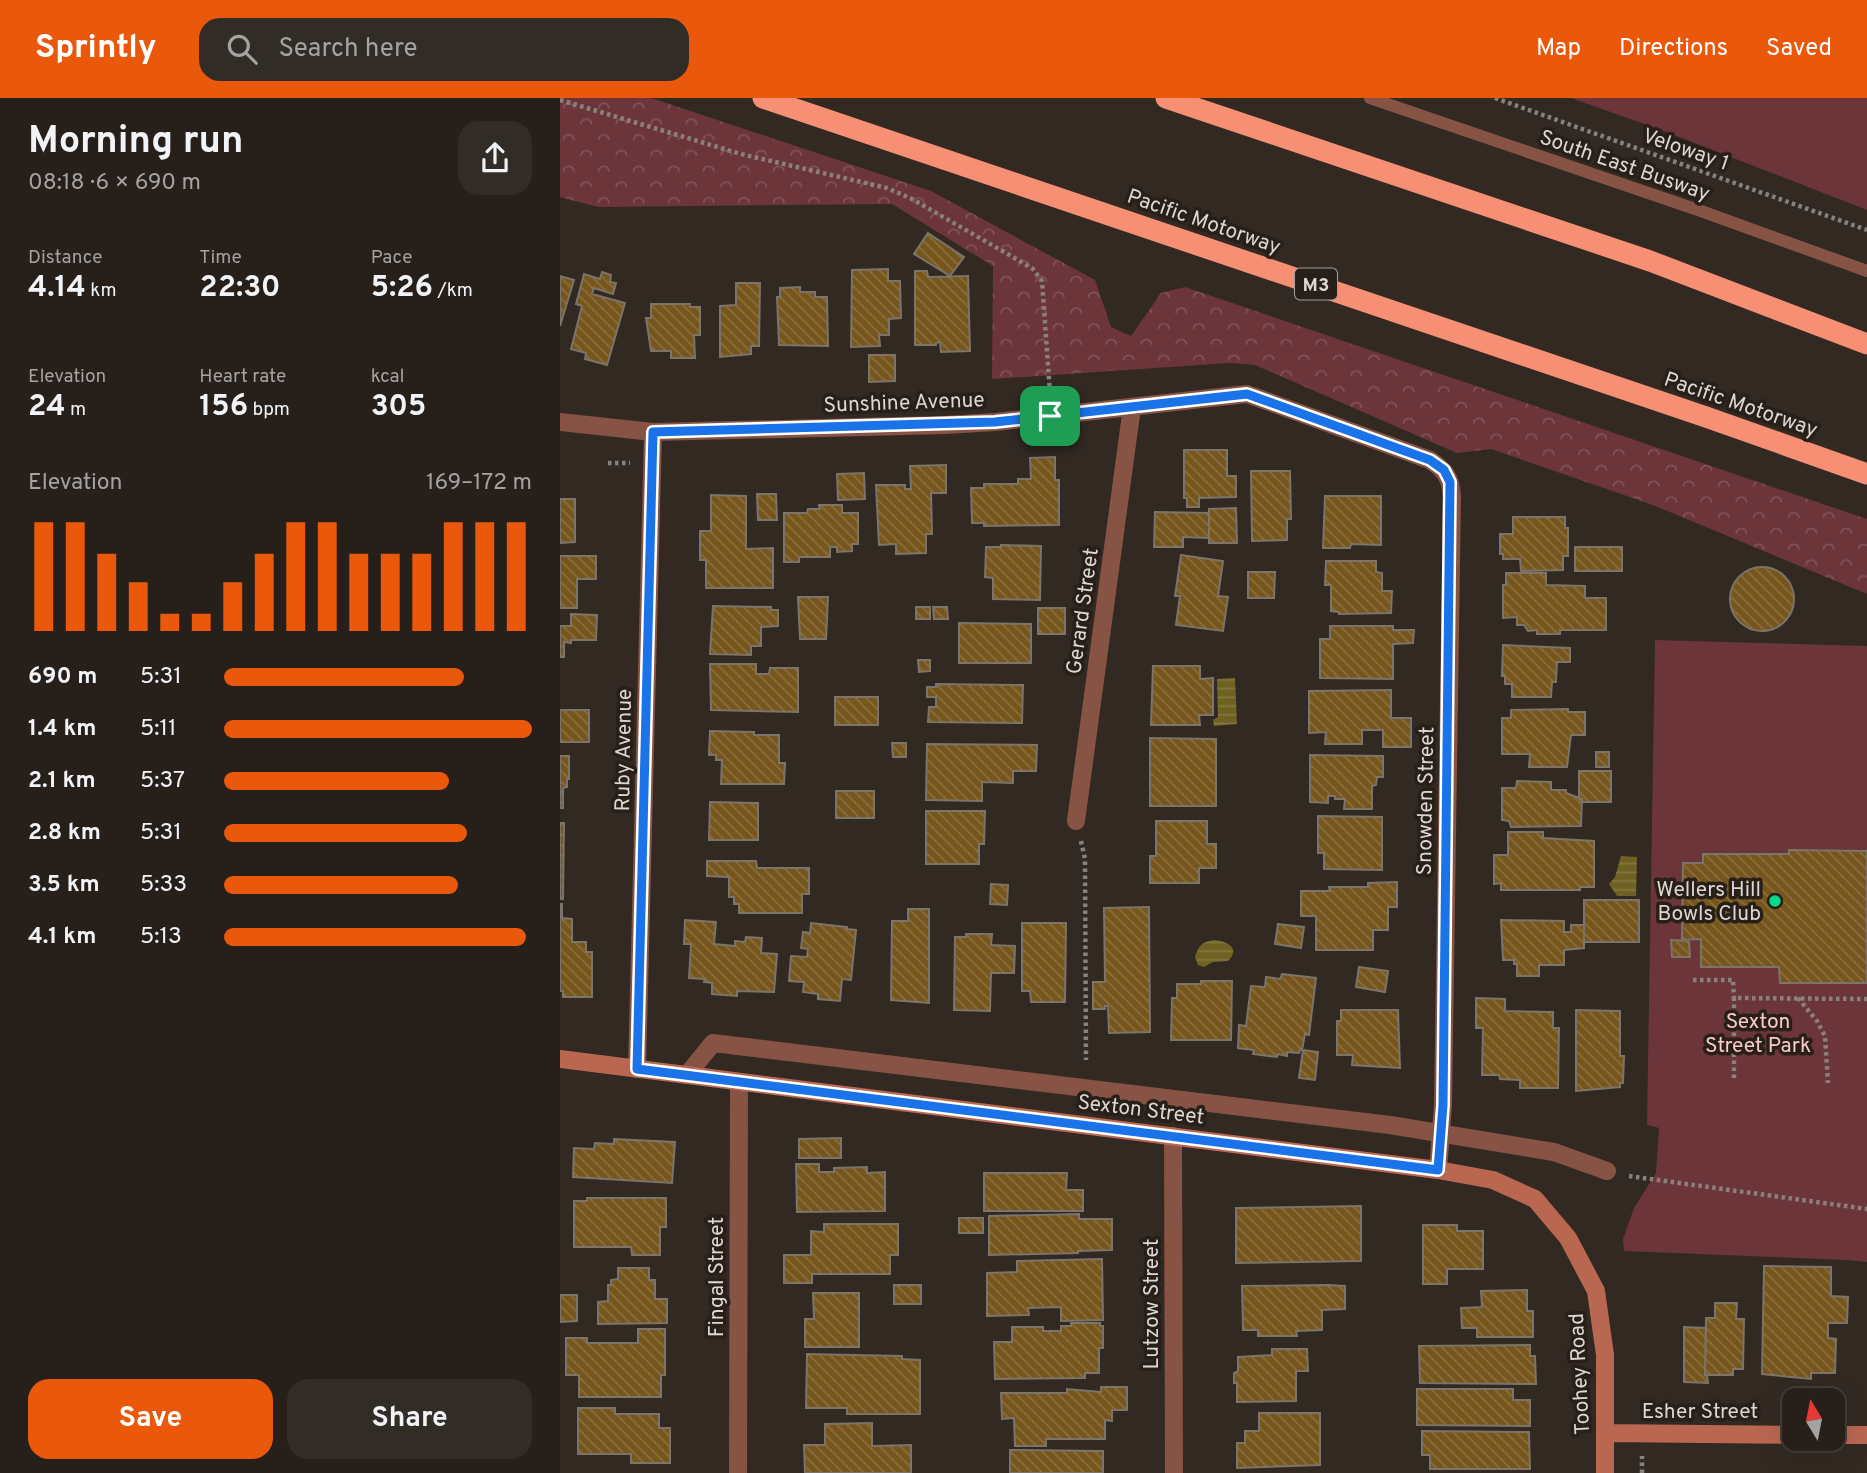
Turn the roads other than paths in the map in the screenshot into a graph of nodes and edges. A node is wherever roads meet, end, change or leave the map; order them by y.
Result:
1 (763, 98) edge
2 (1166, 98) edge
3 (1370, 98) edge
4 (1867, 271) edge
5 (1867, 344) edge
6 (1132, 407) junction
7 (560, 422) edge
8 (653, 432) junction
9 (1444, 470) joint
10 (1867, 474) edge
11 (1076, 821) dead end
12 (560, 1059) edge
13 (637, 1069) junction
14 (687, 1075) junction
15 (739, 1082) junction
16 (1442, 1135) junction
17 (1173, 1136) junction
18 (1438, 1170) junction
19 (1607, 1171) road end
20 (1568, 1238) joint
21 (1605, 1433) junction
22 (1782, 1434) edge
23 (1845, 1435) edge
24 (1867, 1435) edge
25 (738, 1473) edge
26 (1174, 1473) edge
27 (1605, 1473) edge

1 - 10 highway, Pacific Motorway / M3
2 - 5 highway
3 - 4 lane, South East Busway
6 - 8 street, Sunshine Avenue
6 - 9 street, Sunshine Avenue
6 - 11 street, Gerard Street
7 - 8 street, Sunshine Avenue
8 - 13 street, Ruby Avenue
9 - 16 street, Snowden Street
12 - 13 main road, Sexton Street
13 - 14 main road, Sexton Street
14 - 15 main road, Sexton Street
14 - 16 street, Sexton Street
15 - 17 main road, Sexton Street
15 - 25 street, Fingal Street
16 - 18 street, Snowden Street
16 - 19 street
17 - 18 main road, Sexton Street
17 - 26 street, Lutzow Street
18 - 20 main road, Sexton Street
20 - 21 main road, Toohey Road
21 - 22 main road, Esher Street
21 - 27 main road, Toohey Road
23 - 24 main road

